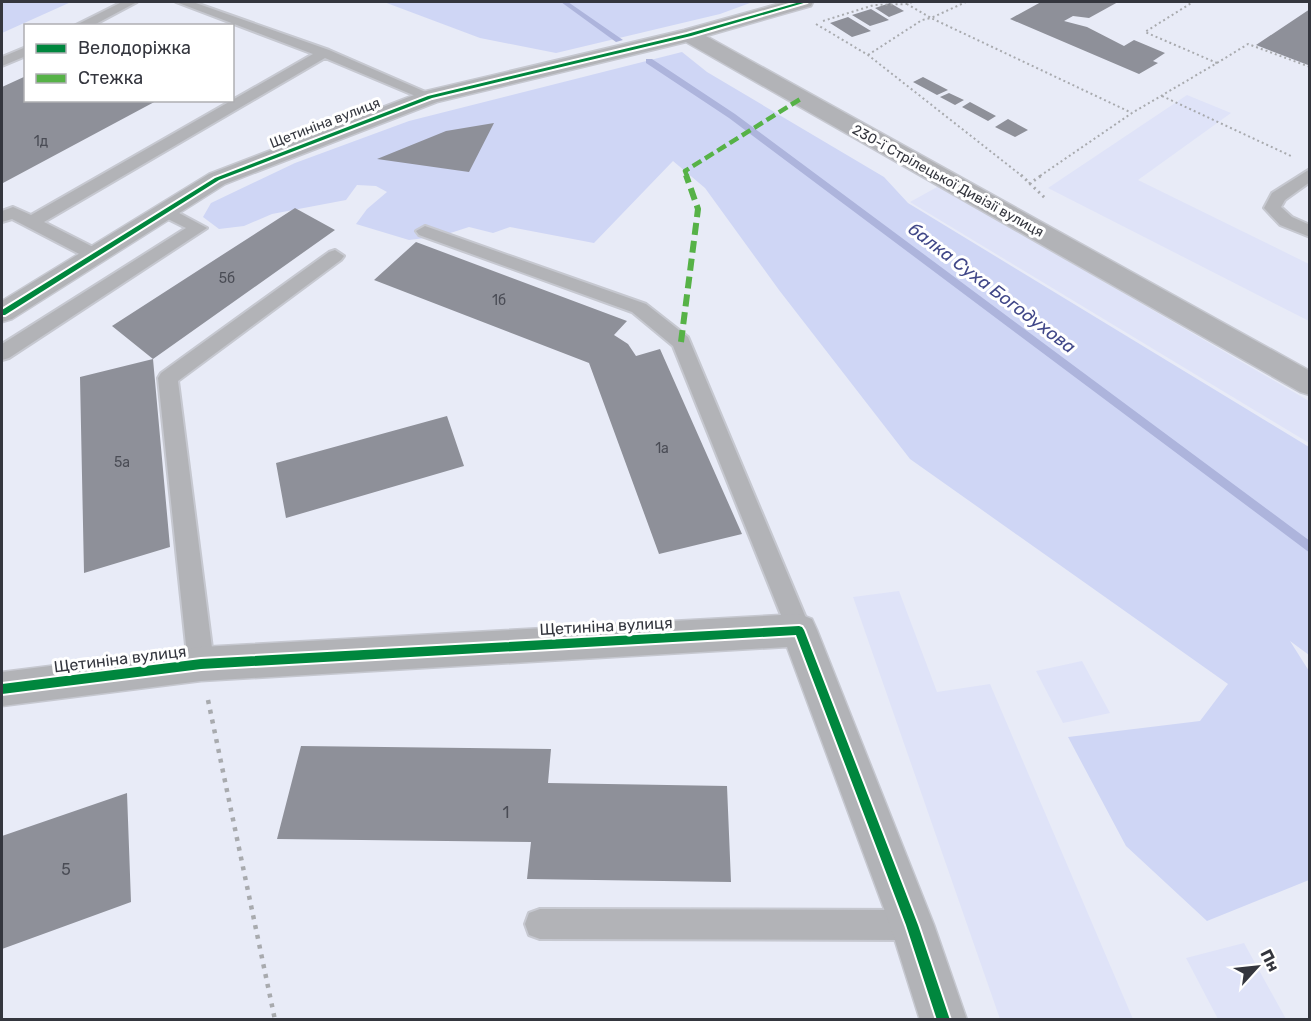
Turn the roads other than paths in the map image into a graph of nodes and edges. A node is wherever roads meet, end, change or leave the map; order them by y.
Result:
1 (131, 2) edge
2 (182, 2) edge
3 (804, 2) edge
4 (84, 24) edge
5 (689, 35) junction
6 (24, 52) edge
7 (324, 53) junction
8 (2, 62) edge
9 (430, 97) junction
10 (1310, 174) edge
11 (166, 211) junction
12 (4, 214) edge
13 (31, 222) junction
14 (425, 231) dead end
15 (1310, 232) edge
16 (95, 255) junction
17 (335, 256) dead end
18 (2, 313) edge
19 (2, 353) edge
20 (1310, 385) edge
21 (799, 630) junction
22 (201, 664) junction
23 (2, 689) edge
24 (540, 924) dead end
25 (912, 925) junction
26 (944, 1020) edge

1 - 4 lane
2 - 7 lane
3 - 5 street
5 - 9 street, Щетиніна вулиця
5 - 20 street, 230-ї Стрілецької Дивізії вулиця
6 - 8 lane
7 - 9 lane
7 - 13 lane
9 - 11 street, Щетиніна вулиця
10 - 15 lane
11 - 16 street, Щетиніна вулиця
11 - 19 lane
12 - 13 lane
13 - 16 lane
14 - 21 lane
16 - 18 street, Щетиніна вулиця
17 - 22 lane
21 - 22 street, Щетиніна вулиця
21 - 25 street
22 - 23 street, Щетиніна вулиця
24 - 25 lane
25 - 26 street

